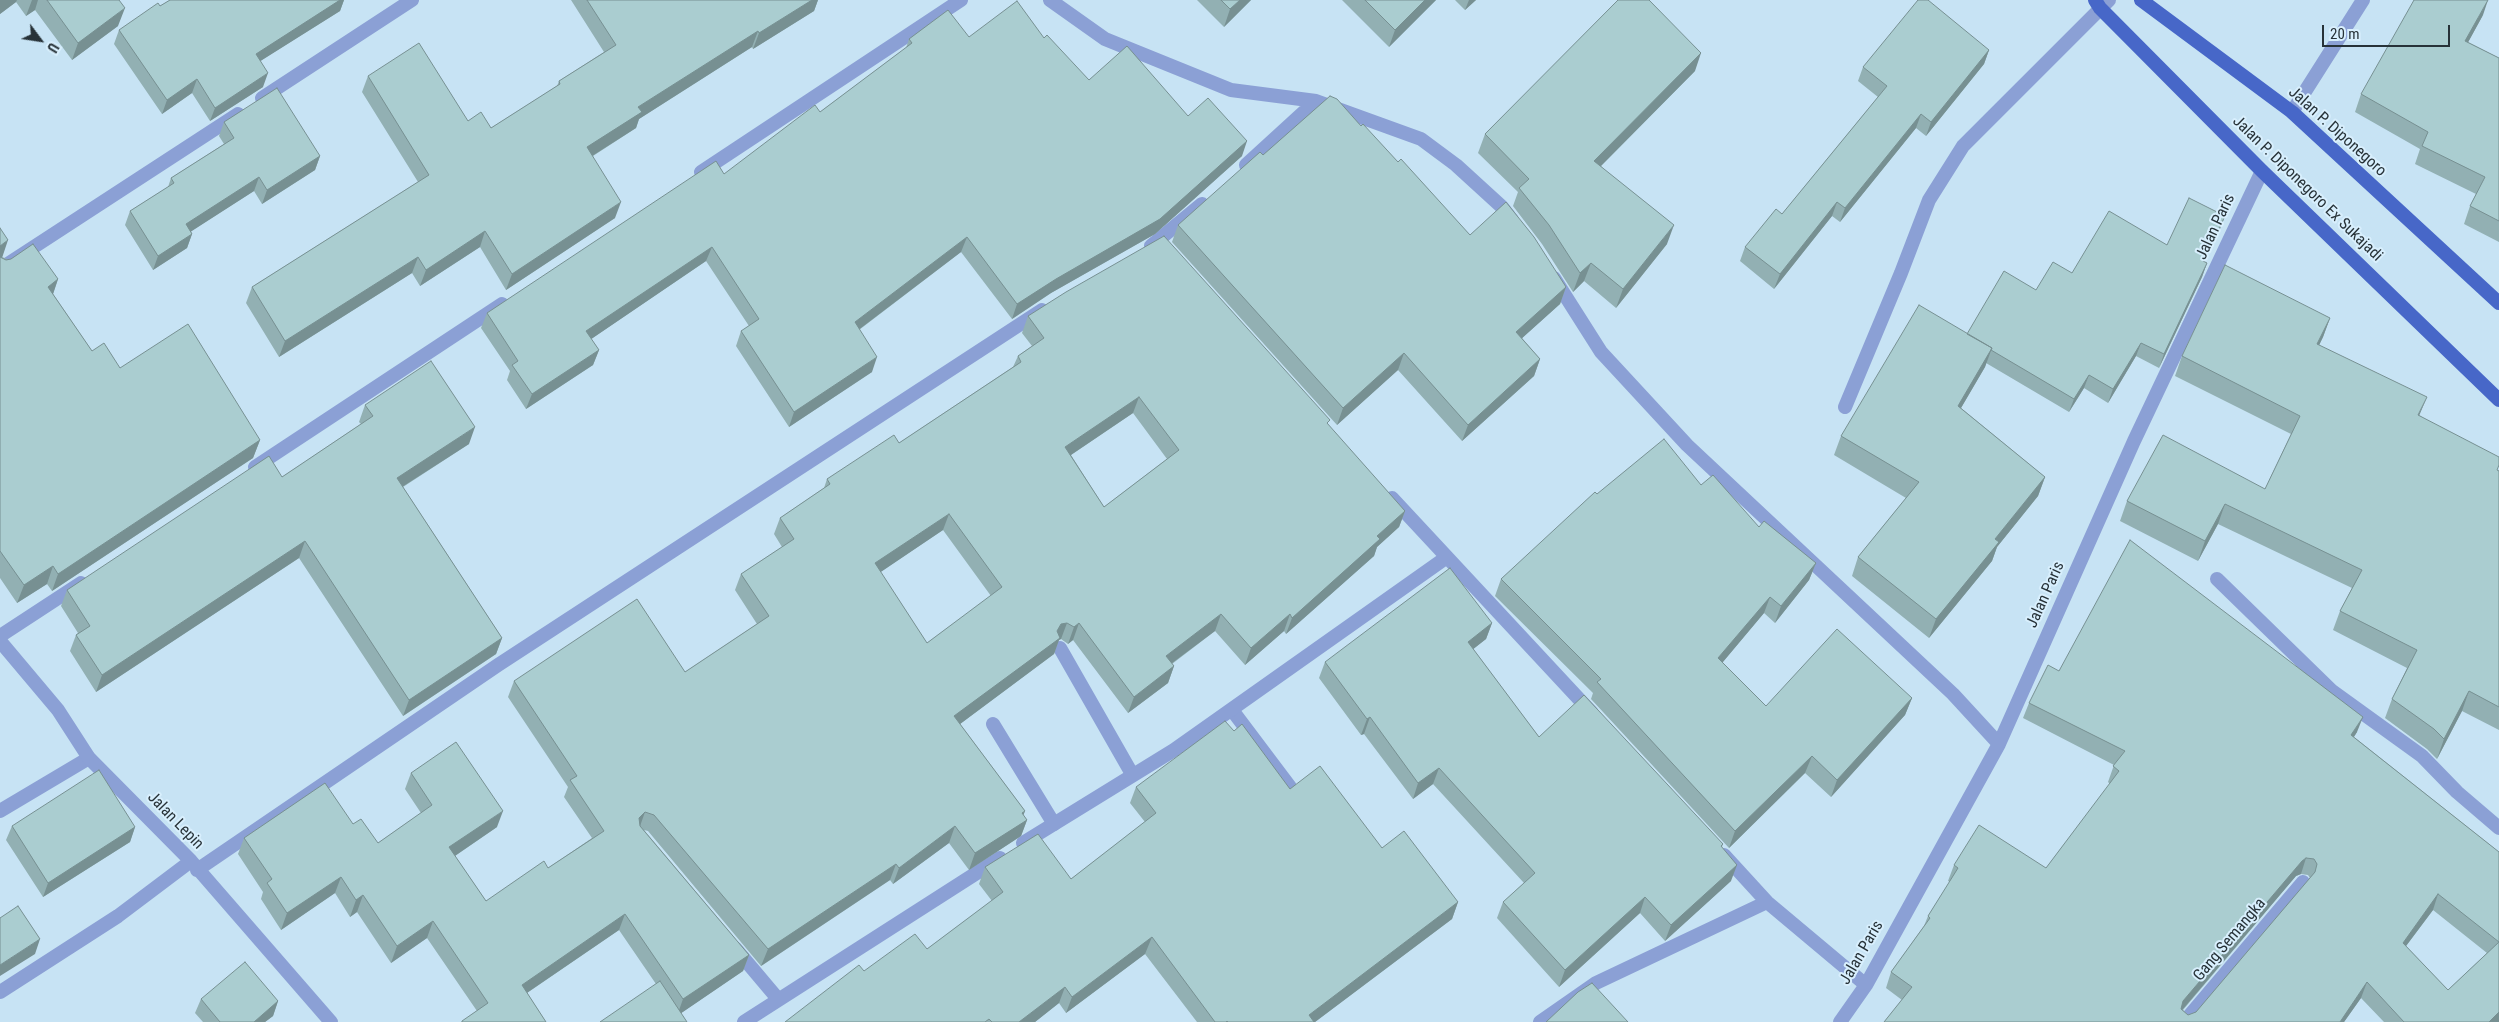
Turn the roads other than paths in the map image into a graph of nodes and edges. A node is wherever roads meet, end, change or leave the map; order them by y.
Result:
1 (412, 0) edge
2 (961, 0) edge
3 (1050, 0) edge
4 (2141, 0) edge
5 (2363, 0) edge
6 (2101, 3) edge
7 (1316, 101) junction
8 (2292, 112) junction
9 (2262, 170) junction
10 (1239, 171) edge
11 (688, 181) edge
12 (1210, 197) edge
13 (1519, 228) edge
14 (1136, 255) edge
15 (1546, 265) edge
16 (0, 270) edge
17 (514, 296) edge
18 (1055, 301) edge
19 (2499, 303) edge
20 (2499, 400) edge
21 (1846, 407) dead end
22 (240, 477) edge
23 (1386, 491) edge
24 (1446, 557) junction
25 (91, 576) edge
26 (2217, 579) dead end
27 (0, 636) edge
28 (0, 641) edge
29 (1060, 648) edge
30 (1232, 710) junction
31 (1600, 722) edge
32 (992, 724) dead end
33 (1999, 744) junction
34 (90, 758) junction
35 (1132, 774) junction
36 (1290, 788) edge
37 (0, 811) edge
38 (1054, 824) junction
39 (2499, 828) edge
40 (1714, 844) edge
41 (194, 865) junction
42 (2303, 882) edge
43 (1767, 902) junction
44 (728, 940) edge
45 (1866, 985) junction
46 (0, 992) edge
47 (778, 999) junction
48 (332, 1022) edge
49 (744, 1022) edge
50 (1540, 1022) edge
51 (1840, 1022) edge
52 (2184, 1022) edge

1 - 16 street
2 - 11 street
3 - 7 street
4 - 8 main road, Jalan P. Diponegoro
5 - 8 street
6 - 9 main road, Jalan P. Diponegoro Ex Sukajadi
6 - 21 street
7 - 10 street
7 - 13 street
8 - 19 main road, Jalan P. Diponegoro
9 - 20 main road, Jalan P. Diponegoro Ex Sukajadi
9 - 33 street, Jalan Paris
12 - 14 street
15 - 33 street
17 - 22 street
18 - 41 street
23 - 24 street
24 - 30 street
24 - 31 street
25 - 27 street
26 - 39 street
28 - 34 street, Jalan Lepin
29 - 35 street
30 - 35 street
30 - 36 street
32 - 38 street
33 - 45 street, Jalan Paris
34 - 37 street
34 - 41 street, Jalan Lepin
35 - 38 street
38 - 47 street
40 - 43 street
41 - 46 street
41 - 48 street, Jalan Lepin
42 - 52 street, Gang Semangka
43 - 45 street
43 - 50 street
44 - 47 street
45 - 51 street, Jalan Paris
47 - 49 street

